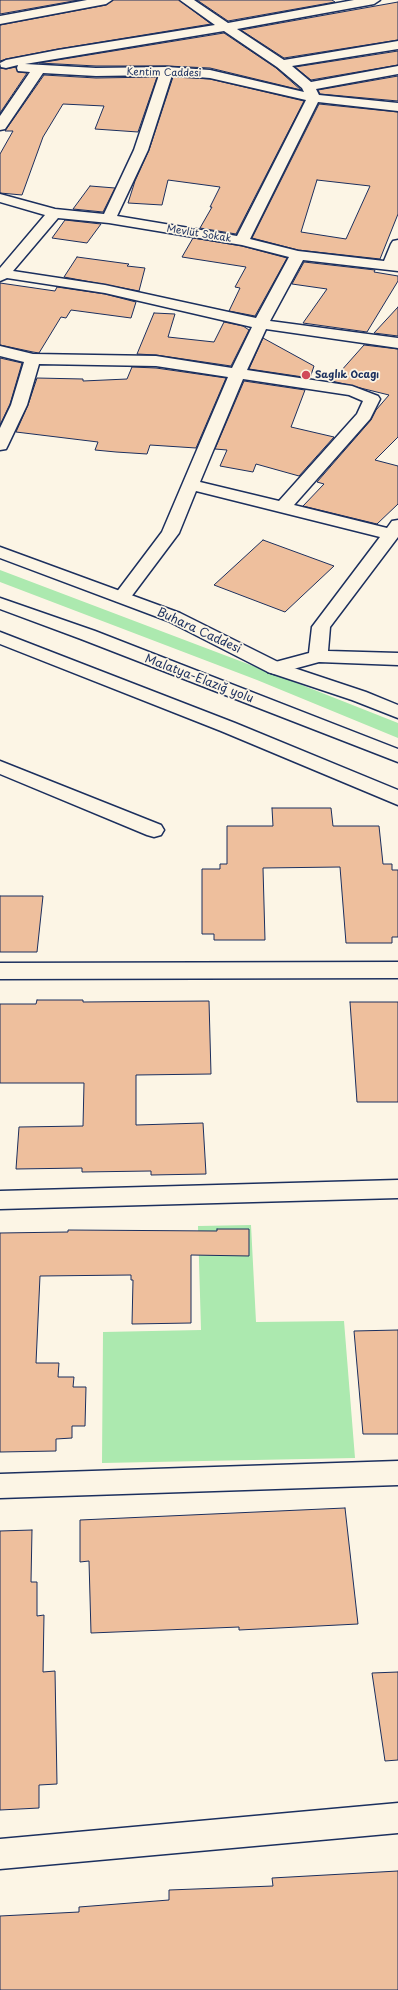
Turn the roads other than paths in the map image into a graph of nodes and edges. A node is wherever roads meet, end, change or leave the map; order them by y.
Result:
1 (27, 0) edge
2 (106, 0) edge
3 (186, 0) edge
4 (374, 0) edge
5 (34, 13) junction
6 (0, 20) edge
7 (226, 27) junction
8 (398, 45) edge
9 (3, 64) edge
10 (282, 64) junction
11 (39, 69) junction
12 (398, 70) edge
13 (167, 71) junction
14 (311, 92) junction
15 (398, 107) edge
16 (0, 126) edge
17 (0, 198) edge
18 (54, 213) junction
19 (109, 219) junction
20 (242, 241) junction
21 (398, 244) edge
22 (298, 255) junction
23 (393, 267) edge
24 (1, 274) edge
25 (261, 324) junction
26 (398, 343) edge
27 (0, 351) edge
28 (33, 359) junction
29 (238, 373) junction
30 (0, 445) edge
31 (191, 485) junction
32 (283, 507) junction
33 (394, 530) edge
34 (0, 552) edge
35 (122, 597) junction
36 (0, 603) edge
37 (0, 638) edge
38 (318, 656) junction
39 (398, 659) edge
40 (275, 668) junction
41 (398, 712) edge
42 (398, 756) edge
43 (0, 767) edge
44 (398, 798) edge
45 (154, 830) dead end
46 (398, 970) edge
47 (0, 971) edge
48 (398, 1190) edge
49 (0, 1200) edge
50 (398, 1473) edge
51 (0, 1486) edge
52 (398, 1818) edge
53 (0, 1854) edge

1 - 5 main road
2 - 5 main road
3 - 7 main road
4 - 7 main road
5 - 6 main road
7 - 9 main road
7 - 10 main road
8 - 10 main road
9 - 11 main road, Kentim Caddesi
10 - 14 main road
11 - 13 main road, Kentim Caddesi
11 - 16 main road
12 - 14 main road
13 - 14 main road, Kentim Caddesi
13 - 19 main road
14 - 15 main road, Kentim Caddesi
14 - 20 main road
17 - 18 main road, Mevlüt Sokak
18 - 19 main road, Mevlüt Sokak
18 - 24 main road
19 - 20 main road, Mevlüt Sokak
20 - 22 main road, Mevlüt Sokak
21 - 23 main road
22 - 23 main road, Mevlüt Sokak
22 - 25 main road
24 - 25 main road
25 - 26 main road
25 - 29 main road
27 - 28 main road
28 - 29 main road
28 - 30 main road
29 - 31 main road
29 - 32 main road
31 - 32 main road
31 - 35 main road
32 - 33 main road
33 - 38 main road
34 - 35 main road, Buhara Caddesi
35 - 40 main road, Buhara Caddesi
36 - 42 main road, Malatya-Elazığ yolu
37 - 44 main road
38 - 39 main road
38 - 40 main road
40 - 41 main road, Buhara Caddesi
43 - 45 main road
46 - 47 main road
48 - 49 main road
50 - 51 main road
52 - 53 main road

